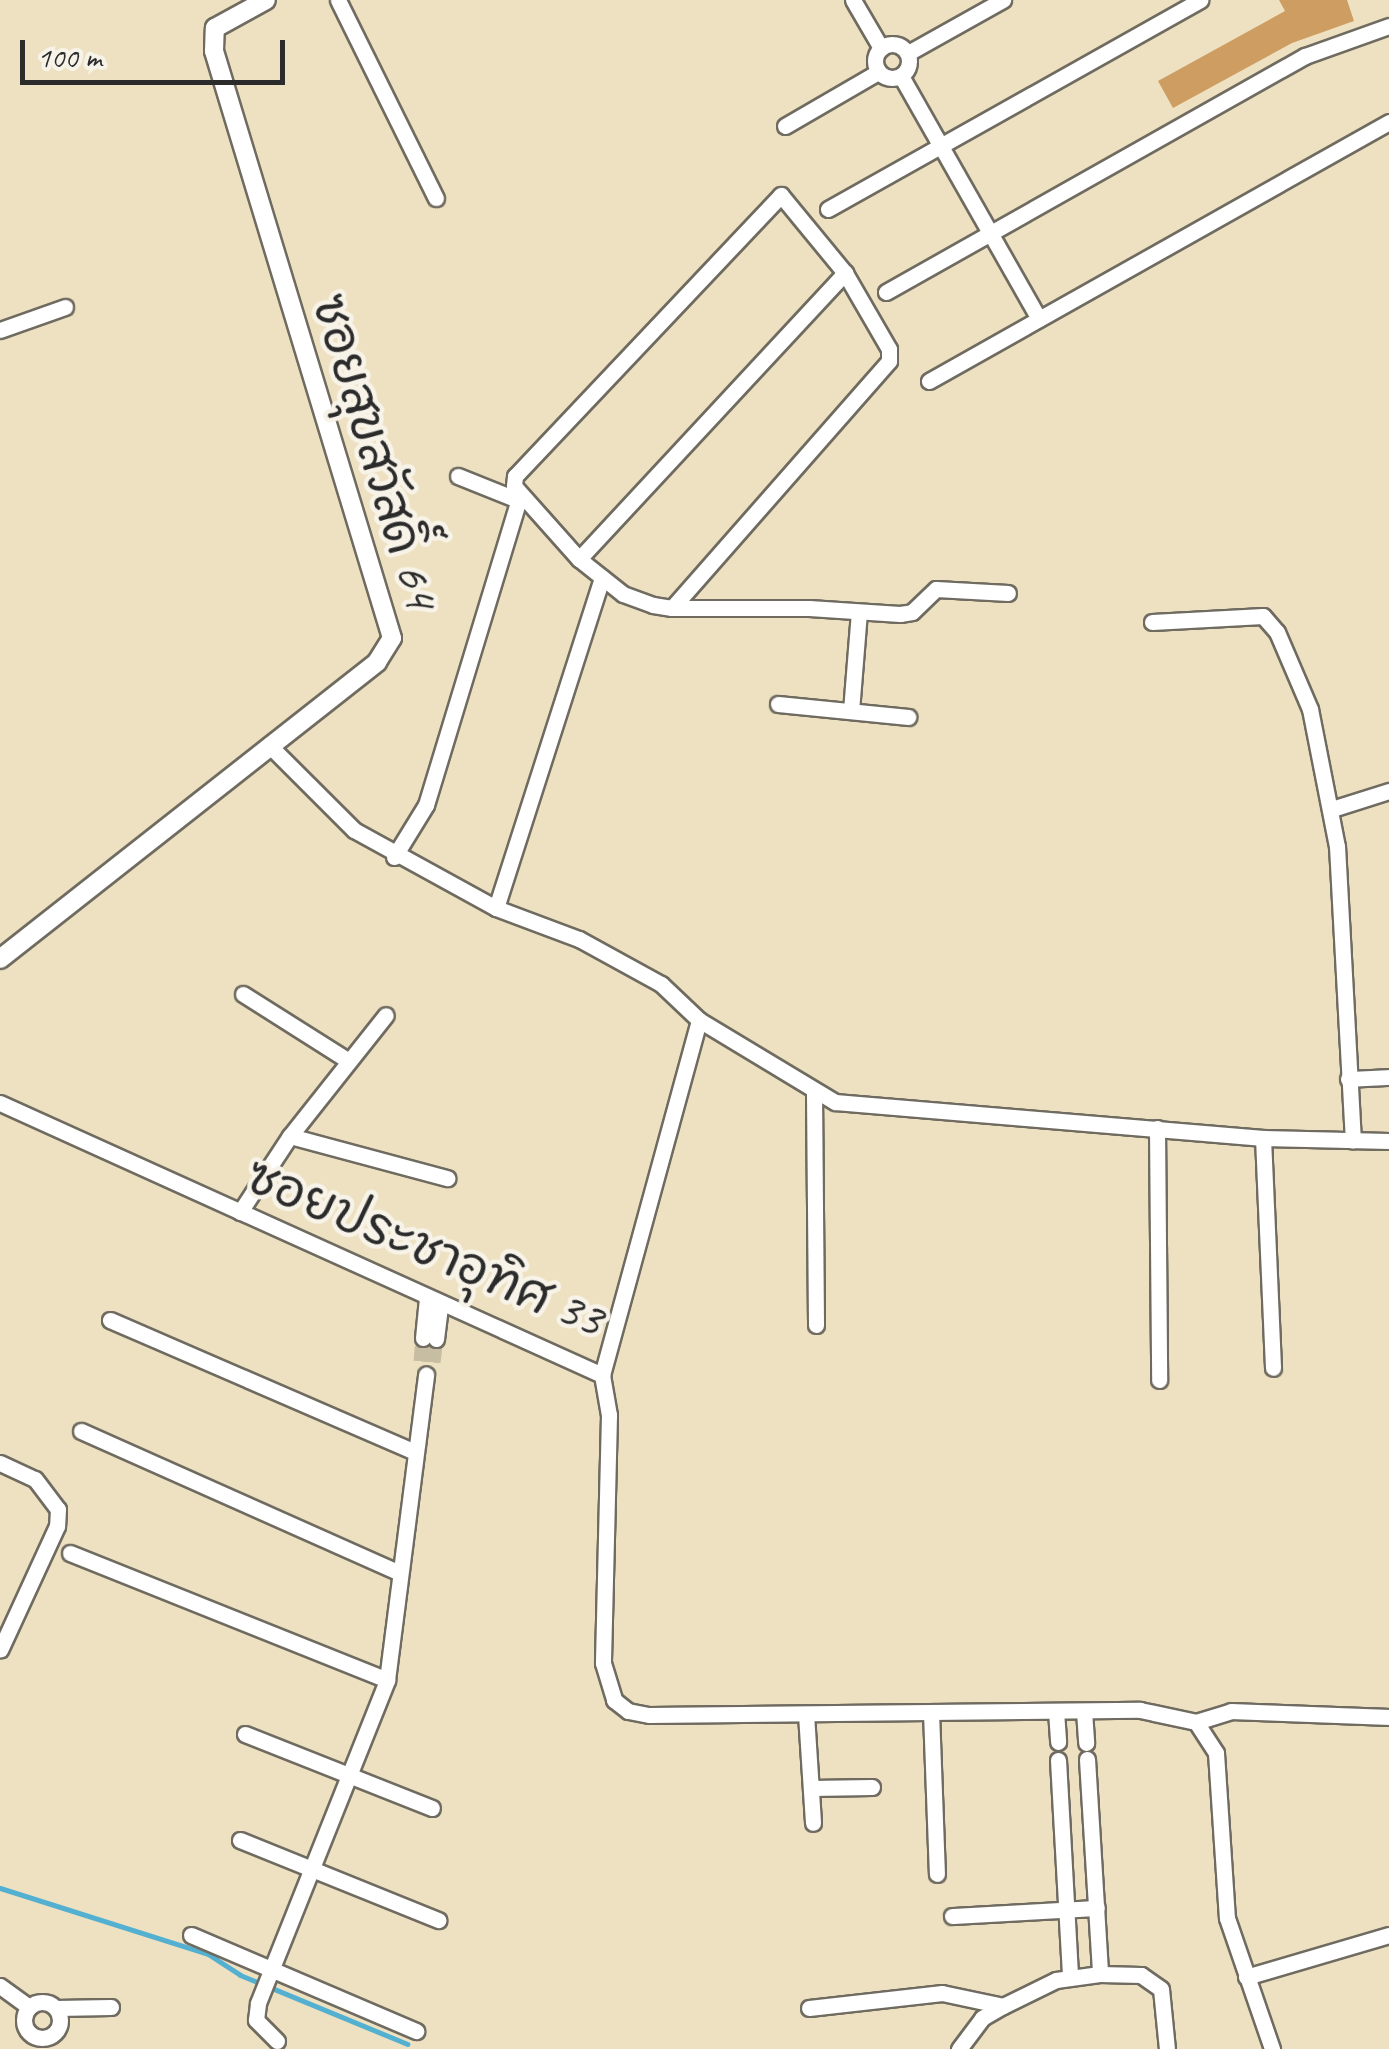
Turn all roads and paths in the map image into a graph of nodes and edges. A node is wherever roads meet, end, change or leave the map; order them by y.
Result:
1 (266, 0) edge
2 (338, 0) edge
3 (853, 0) edge
4 (1003, 0) edge
5 (1200, 0) edge
6 (1389, 26) edge
7 (881, 48) junction
8 (908, 53) junction
9 (878, 72) junction
10 (901, 76) junction
11 (1389, 122) edge
12 (785, 126) dead end
13 (941, 146) junction
14 (436, 198) dead end
15 (828, 209) dead end
16 (990, 233) junction
17 (845, 273) junction
18 (886, 292) dead end
19 (65, 307) dead end
20 (1038, 319) junction
21 (0, 330) edge
22 (929, 380) dead end
23 (458, 476) dead end
24 (519, 498) junction
25 (579, 559) junction
26 (602, 578) junction
27 (1008, 593) dead end
28 (672, 608) junction
29 (859, 612) junction
30 (1152, 622) dead end
31 (778, 704) dead end
32 (850, 711) junction
33 (908, 717) dead end
34 (269, 744) junction
35 (1389, 792) edge
36 (1332, 809) junction
37 (394, 857) junction
38 (496, 908) junction
39 (0, 958) edge
40 (242, 994) dead end
41 (386, 1015) dead end
42 (699, 1020) junction
43 (349, 1061) junction
44 (1389, 1077) edge
45 (1348, 1079) junction
46 (814, 1093) junction
47 (0, 1103) edge
48 (1157, 1128) junction
49 (290, 1136) junction
50 (1263, 1138) junction
51 (1389, 1141) edge
52 (1353, 1142) junction
53 (448, 1178) dead end
54 (240, 1212) junction
55 (434, 1301) junction
56 (110, 1320) dead end
57 (816, 1325) dead end
58 (429, 1338) tunnel mouth
59 (427, 1366) tunnel mouth
60 (1273, 1368) dead end
61 (602, 1375) junction
62 (1159, 1380) dead end
63 (81, 1431) dead end
64 (415, 1452) junction
65 (0, 1463) edge
66 (70, 1553) dead end
67 (400, 1573) junction
68 (0, 1650) edge
69 (387, 1680) junction
70 (1056, 1711) junction
71 (1084, 1711) junction
72 (931, 1712) junction
73 (806, 1714) junction
74 (1389, 1717) edge
75 (1196, 1722) junction
76 (245, 1734) dead end
77 (1058, 1742) dead end
78 (1058, 1760) dead end
79 (347, 1774) junction
80 (1088, 1779) junction
81 (1060, 1780) junction
82 (872, 1787) dead end
83 (811, 1788) junction
84 (432, 1808) dead end
85 (813, 1823) dead end
86 (240, 1840) dead end
87 (308, 1866) junction
88 (938, 1874) dead end
89 (1097, 1908) junction
90 (1068, 1910) junction
91 (952, 1916) dead end
92 (438, 1920) dead end
93 (1389, 1935) edge
94 (192, 1936) dead end
95 (1100, 1974) junction
96 (267, 1976) junction
97 (1070, 1976) junction
98 (1246, 1976) junction
99 (0, 1986) edge
100 (111, 2006) dead end
101 (1003, 2006) junction
102 (29, 2007) junction
103 (56, 2008) junction
104 (809, 2008) dead end
105 (416, 2031) dead end
106 (277, 2041) dead end
107 (39, 2044) edge
108 (960, 2049) edge
109 (1167, 2049) edge
110 (1272, 2049) edge

1 - 34 street, ซอยสุขสวัสดิ์ 64
2 - 14 street
3 - 7 street
4 - 8 street
5 - 13 street
6 - 16 street
7 - 8 street
7 - 9 street
8 - 10 street
9 - 10 street
9 - 12 street
10 - 13 street
11 - 20 street
13 - 15 street
13 - 16 street
16 - 18 street
16 - 20 street
17 - 24 street
17 - 25 street
17 - 28 street
19 - 21 street
20 - 22 street
23 - 24 street
24 - 25 street
24 - 37 street
25 - 26 street
26 - 28 street
26 - 38 street
27 - 29 street
28 - 29 street
29 - 32 street
30 - 36 street
31 - 32 street
32 - 33 street
34 - 37 street
34 - 39 street, ซอยสุขสวัสดิ์ 64
35 - 36 street
36 - 45 street
37 - 38 street
38 - 42 street
40 - 43 street
41 - 43 street
42 - 46 street
42 - 61 street, ซอยประชาอุทิศ 33
43 - 49 street
44 - 45 street
45 - 52 street
46 - 48 street
46 - 57 street
47 - 54 street, ซอยประชาอุทิศ 33
48 - 50 street
48 - 62 street
49 - 53 street
49 - 54 street
50 - 52 street
50 - 60 street
51 - 52 street
54 - 55 street, ซอยประชาอุทิศ 33
55 - 58 street
55 - 61 street, ซอยประชาอุทิศ 33
56 - 64 street
59 - 64 street
61 - 73 street
63 - 67 street
64 - 67 street
65 - 68 street
66 - 69 street
67 - 69 street
69 - 79 street
70 - 71 street
70 - 72 street
70 - 77 street
71 - 75 street
71 - 80 street
72 - 73 street
72 - 88 street
73 - 83 street
74 - 75 street
75 - 98 street
76 - 79 street
78 - 81 street
79 - 84 street
79 - 87 street
80 - 81 street
80 - 89 street
81 - 90 street
82 - 83 street
83 - 85 street
86 - 87 street
87 - 92 street
87 - 96 street
89 - 90 street
89 - 95 street
90 - 91 street
90 - 97 street
93 - 98 street
94 - 96 street
95 - 97 street
95 - 109 street
96 - 105 street
96 - 106 street
97 - 101 street
98 - 110 street
99 - 102 street
100 - 103 street
101 - 104 street
101 - 108 street
102 - 103 street
102 - 107 street
103 - 107 street

